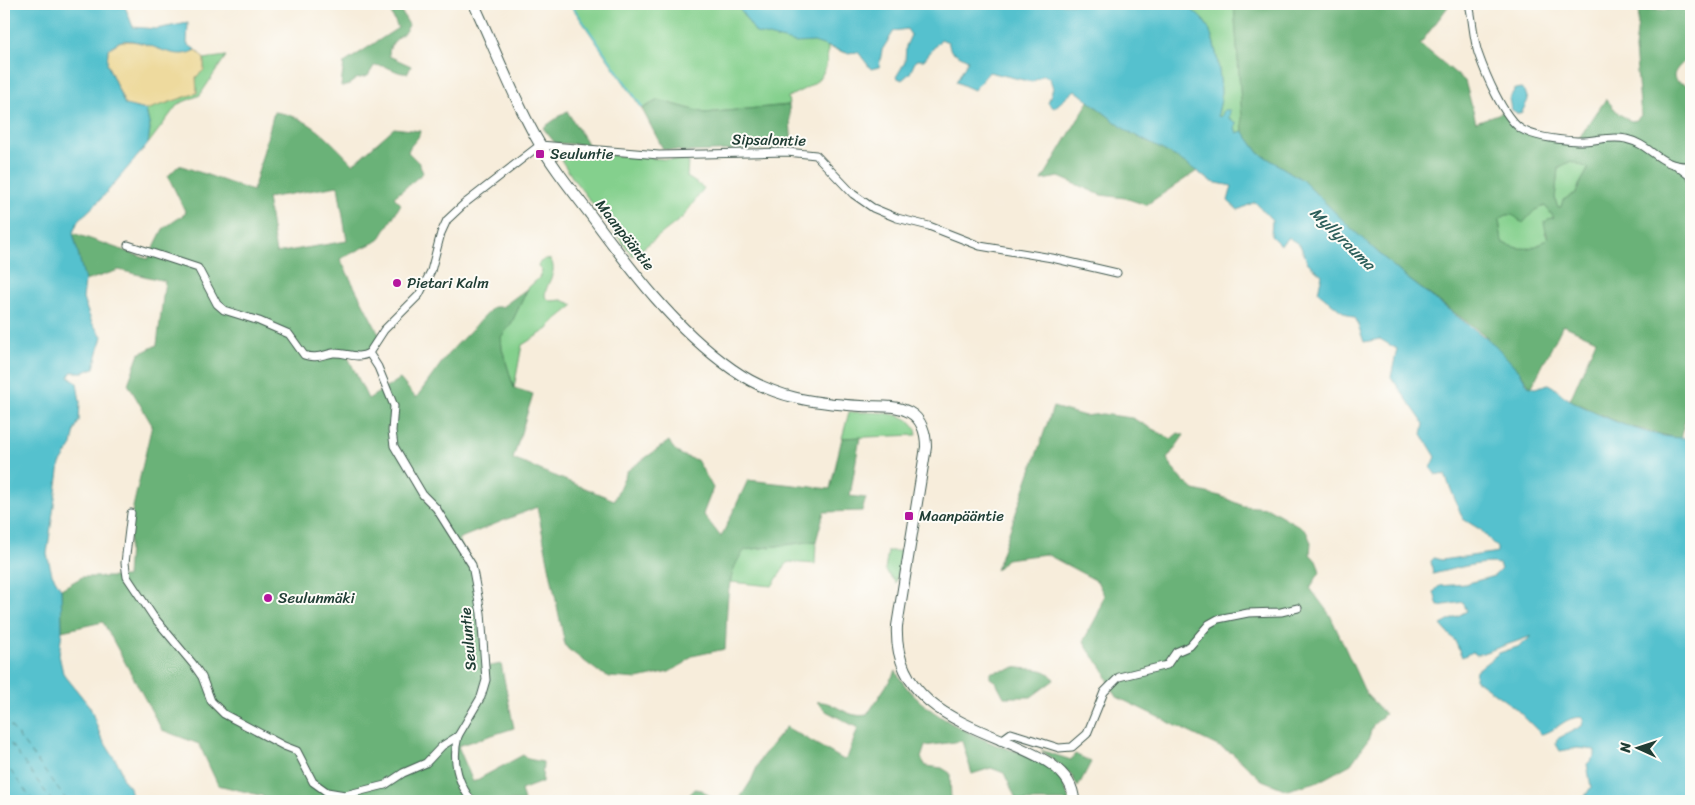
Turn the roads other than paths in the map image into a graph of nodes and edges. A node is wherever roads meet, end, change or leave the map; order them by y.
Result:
1 (474, 4) edge
2 (1469, 4) edge
3 (540, 145) junction
4 (1677, 166) junction
5 (1691, 166) edge
6 (1691, 177) edge
7 (128, 245) dead end
8 (1116, 273) dead end
9 (369, 353) junction
10 (131, 513) dead end
11 (1298, 608) dead end
12 (458, 736) junction
13 (1000, 741) junction
14 (472, 801) edge
15 (1074, 801) edge

1 - 3 street, Maanpääntie
2 - 4 street
3 - 8 street, Sipsalontie
3 - 9 street
3 - 13 street, Maanpääntie
4 - 5 street
4 - 6 street
7 - 9 street
9 - 12 street, Seuluntie
10 - 12 street, Seuluntie
11 - 13 street
12 - 14 street
13 - 15 street, Maanpääntie

